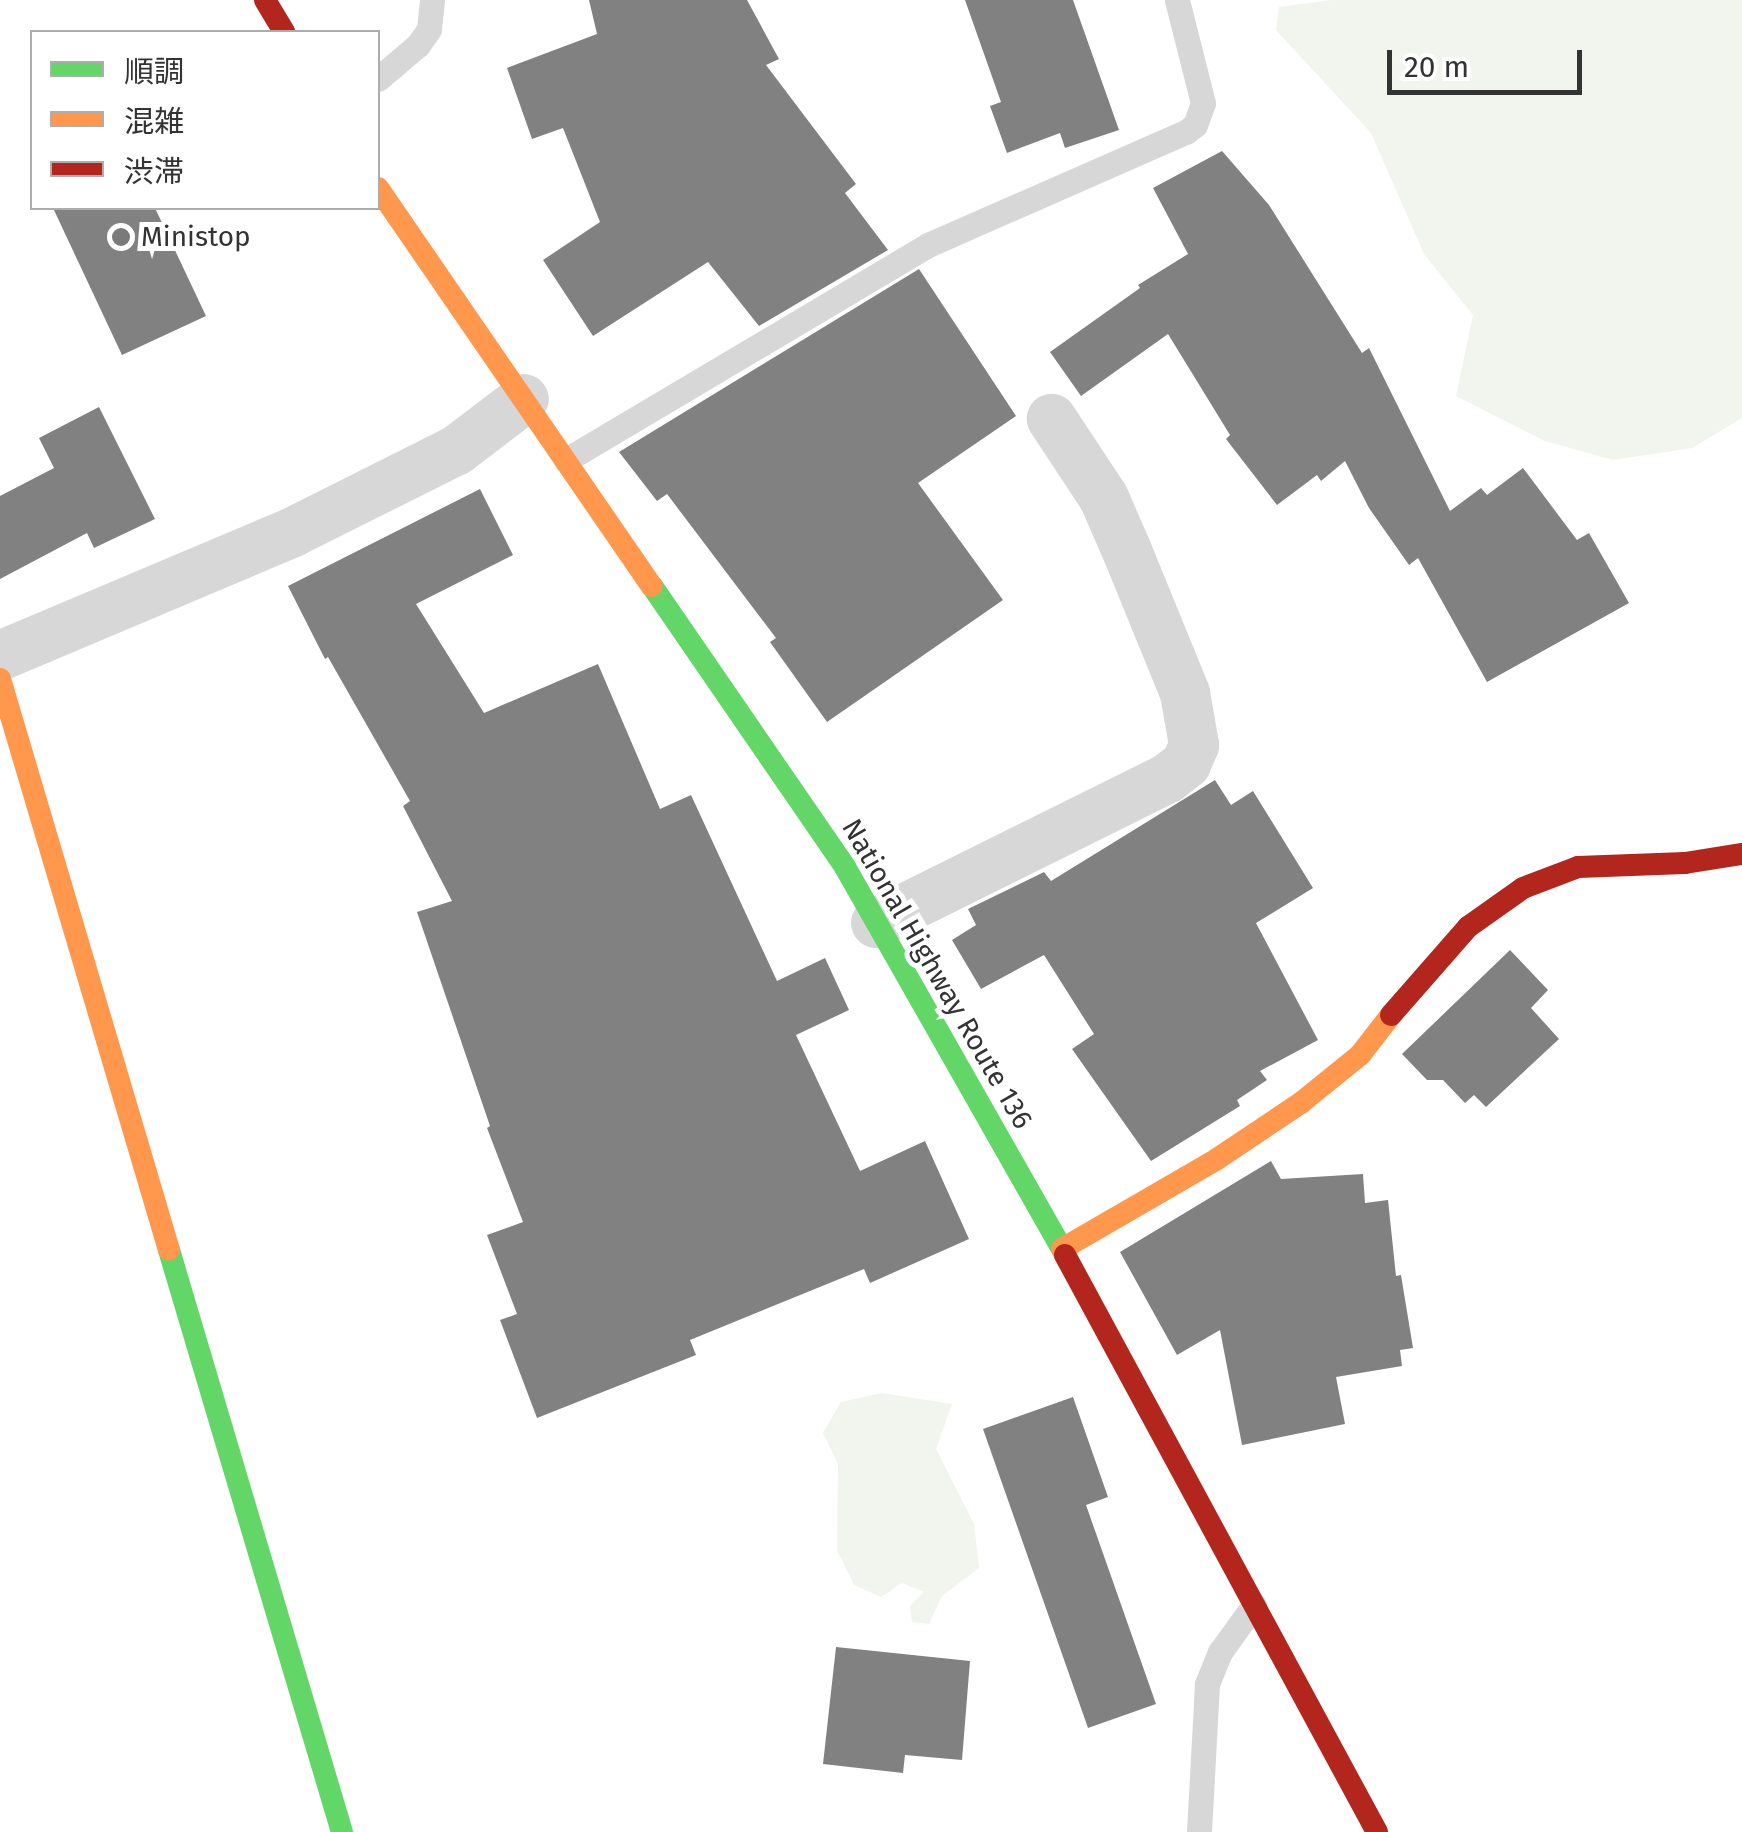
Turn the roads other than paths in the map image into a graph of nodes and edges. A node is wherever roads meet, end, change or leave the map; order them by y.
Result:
1 (266, 0) edge
2 (432, 0) edge
3 (1177, 0) edge
4 (283, 30) edge
5 (380, 76) edge
6 (380, 191) edge
7 (524, 399) junction
8 (1052, 419) dead end
9 (566, 460) junction
10 (0, 656) edge
11 (0, 679) edge
12 (1742, 854) edge
13 (876, 923) junction
14 (1062, 1249) junction
15 (1254, 1605) junction
16 (342, 1832) edge
17 (1199, 1832) edge
18 (1377, 1832) edge

1 - 4 main road
2 - 5 lane
3 - 9 lane
6 - 7 main road, National Highway Route 136
7 - 9 main road, National Highway Route 136
7 - 10 street
8 - 13 street
9 - 13 main road, National Highway Route 136
11 - 16 main road
12 - 14 main road
13 - 14 main road, National Highway Route 136
14 - 15 main road, National Highway Route 136
15 - 17 lane
15 - 18 main road, National Highway Route 136

